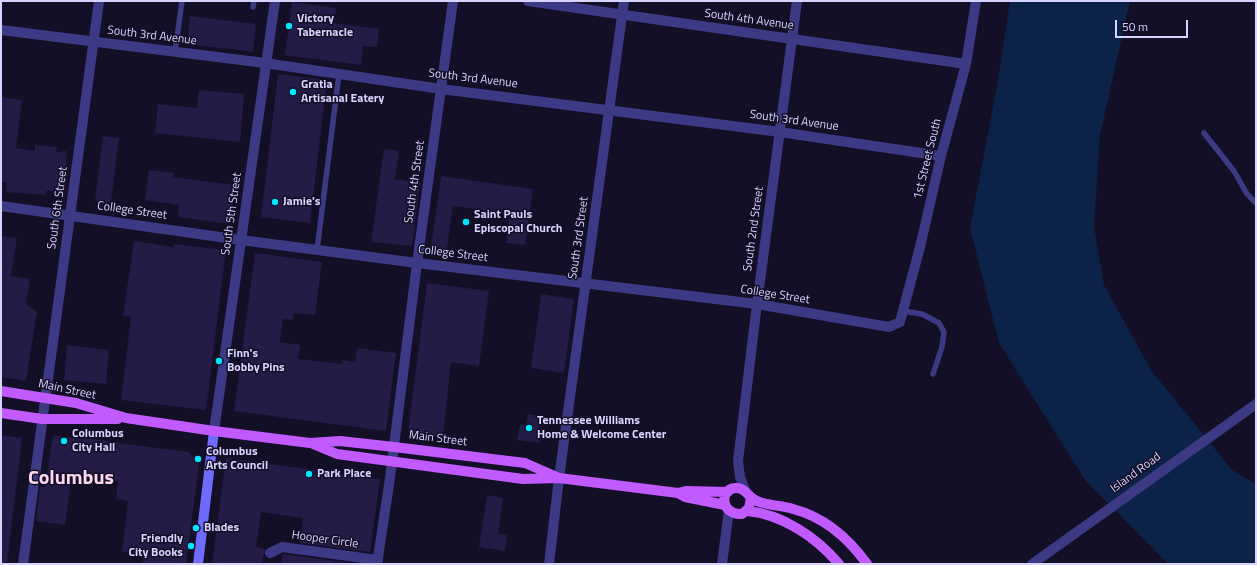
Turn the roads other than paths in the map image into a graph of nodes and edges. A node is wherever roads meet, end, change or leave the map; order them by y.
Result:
1 (99, 1) edge
2 (182, 1) edge
3 (275, 1) edge
4 (453, 1) edge
5 (528, 1) edge
6 (624, 1) edge
7 (798, 1) edge
8 (976, 1) edge
9 (622, 15) junction
10 (1, 30) edge
11 (792, 40) junction
12 (93, 42) junction
13 (175, 52) junction
14 (265, 63) junction
15 (966, 64) junction
16 (339, 74) junction
17 (441, 89) junction
18 (610, 110) junction
19 (780, 132) junction
20 (1204, 133) dead end
21 (941, 156) junction
22 (1256, 203) edge
23 (1, 206) edge
24 (70, 215) junction
25 (242, 240) junction
26 (317, 250) junction
27 (418, 263) junction
28 (586, 283) junction
29 (757, 304) junction
30 (903, 311) junction
31 (900, 322) joint
32 (933, 374) dead end
33 (1, 391) edge
34 (45, 398) junction
35 (1255, 405) edge
36 (1, 413) edge
37 (126, 418) junction
38 (42, 419) junction
39 (214, 431) junction
40 (310, 443) junction
41 (394, 447) junction
42 (738, 461) junction
43 (392, 462) junction
44 (559, 478) junction
45 (730, 490) junction
46 (678, 494) junction
47 (748, 494) junction
48 (727, 508) junction
49 (743, 512) junction
50 (726, 537) junction
51 (270, 553) dead end
52 (378, 562) edge
53 (23, 564) edge
54 (198, 564) edge
55 (549, 564) edge
56 (722, 564) edge
57 (839, 564) edge
58 (867, 564) edge
59 (1032, 564) edge

1 - 12 street, South 6th Street
2 - 13 lane
3 - 14 street, South 5th Street
4 - 17 street, South 4th Street
5 - 9 street, South 4th Avenue
6 - 9 street, South 3rd Street
7 - 11 street, South 2nd Street
8 - 15 street, 1st Street South
9 - 11 street, South 4th Avenue
9 - 18 street, South 3rd Street
10 - 12 street, South 3rd Avenue
11 - 15 street, South 4th Avenue
11 - 19 street, South 2nd Street
12 - 13 street, South 3rd Avenue
12 - 24 street, South 6th Street
13 - 14 street, South 3rd Avenue
14 - 16 street, South 3rd Avenue
14 - 25 street, South 5th Street
15 - 21 street, 1st Street South
16 - 17 street, South 3rd Avenue
16 - 26 lane
17 - 18 street, South 3rd Avenue
17 - 27 street, South 4th Street
18 - 19 street, South 3rd Avenue
18 - 28 street, South 3rd Street
19 - 21 street, South 3rd Avenue
19 - 29 street, South 2nd Street
20 - 22 lane
21 - 30 street, 1st Street South
23 - 24 street, College Street
24 - 25 street, College Street
24 - 34 street, South 6th Street
25 - 26 street, College Street
25 - 39 street, South 5th Street
26 - 27 street, College Street
27 - 28 street, College Street
27 - 41 street, South 4th Street
28 - 29 street, College Street
28 - 44 street, South 3rd Street
29 - 31 street, College Street
29 - 42 street, South 2nd Street
30 - 31 street, 1st Street South
30 - 32 lane
33 - 34 main road, Main Street
34 - 37 main road, Main Street
34 - 38 street, South 6th Street
35 - 59 street, Island Road
36 - 38 main road, Main Street
37 - 38 main road, Main Street
37 - 39 main road, Main Street
38 - 53 street, South 6th Street
39 - 40 main road, Main Street
39 - 54 main road
40 - 41 main road, Main Street
40 - 43 main road, Main Street
41 - 43 street, South 4th Street
41 - 44 main road, Main Street
42 - 45 street, South 2nd Street
42 - 47 street, South 2nd Street
43 - 44 main road, Main Street
43 - 52 street, South 4th Street
44 - 46 main road, Main Street
44 - 55 street, South 3rd Street
45 - 46 main road, Main Street
45 - 47 main road, Main Street
45 - 48 main road
46 - 48 main road, Main Street
47 - 49 main road
47 - 58 main road, Main Street
48 - 49 main road, Main Street
48 - 50 street
49 - 50 street
49 - 57 main road, Main Street
50 - 56 street
51 - 52 street, Hooper Circle

